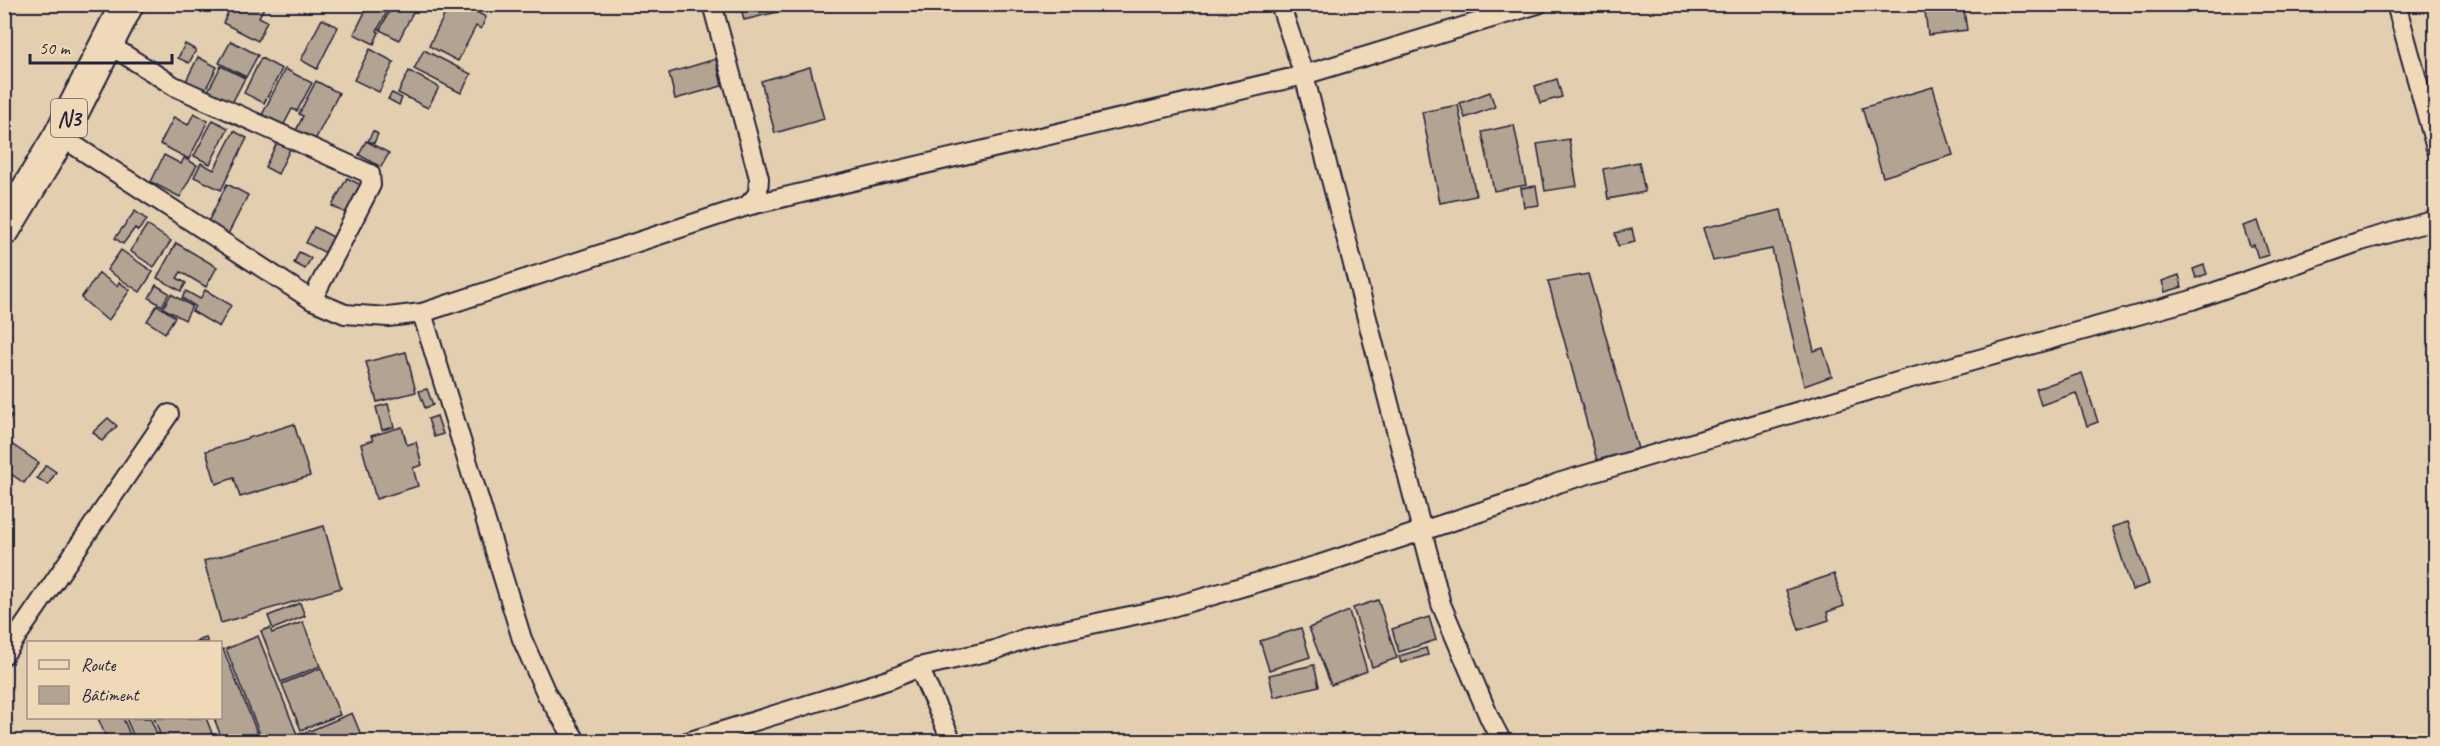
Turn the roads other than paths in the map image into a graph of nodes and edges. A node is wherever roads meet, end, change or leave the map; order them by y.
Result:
1 (127, 4) edge
2 (712, 4) edge
3 (1280, 4) edge
4 (1538, 4) edge
5 (2396, 4) edge
6 (108, 44) junction
7 (1304, 75) junction
8 (60, 136) junction
9 (2436, 148) edge
10 (747, 206) junction
11 (2436, 220) edge
12 (4, 229) edge
13 (312, 300) junction
14 (422, 313) junction
15 (169, 414) dead end
16 (1423, 532) junction
17 (4, 655) edge
18 (920, 668) junction
19 (578, 741) edge
20 (687, 741) edge
21 (952, 741) edge
22 (1502, 741) edge

1 - 6 highway, N3
2 - 10 street
3 - 7 street
4 - 7 street
5 - 9 street
6 - 8 highway, N3
6 - 13 street
7 - 10 street
7 - 16 street
8 - 12 highway, N3
8 - 13 street
10 - 14 street
11 - 16 street
13 - 14 street
14 - 19 street
15 - 17 street
16 - 18 street
16 - 22 street
18 - 20 street
18 - 21 street

